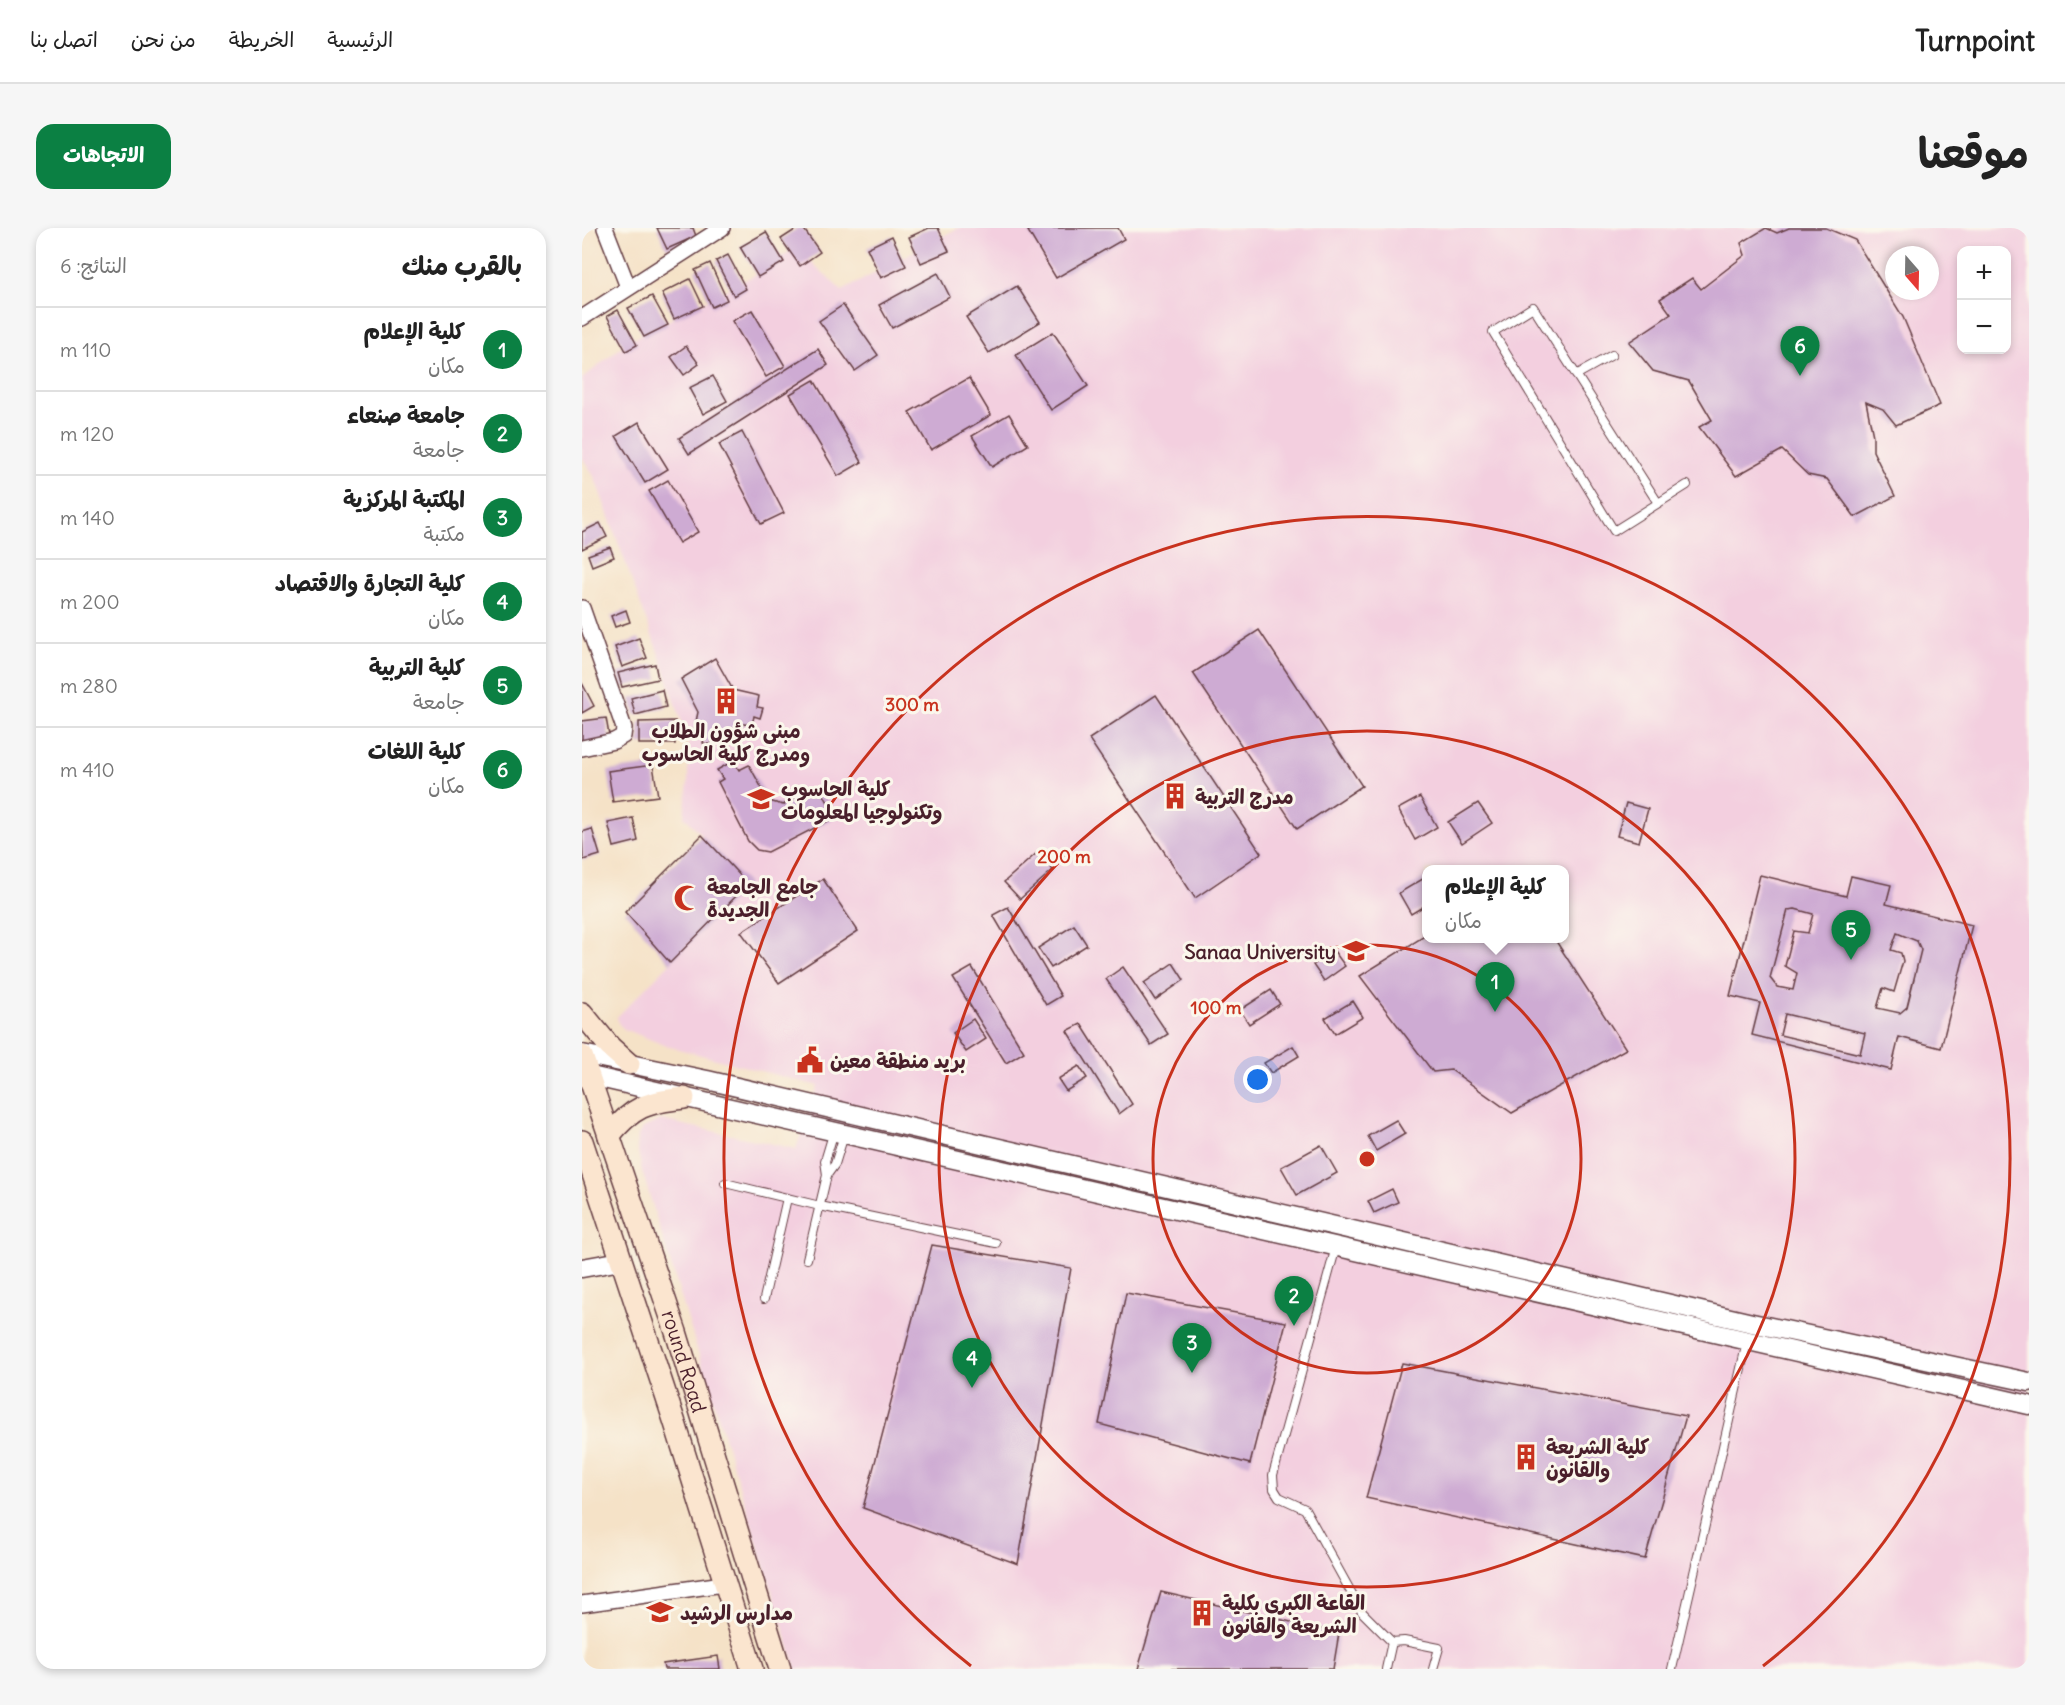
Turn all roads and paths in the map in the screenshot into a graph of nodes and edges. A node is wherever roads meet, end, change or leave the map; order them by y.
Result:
1 (605, 228) edge
2 (722, 228) edge
3 (705, 233) edge
4 (628, 287) junction
5 (582, 318) edge
6 (1612, 355) dead end
7 (1576, 375) junction
8 (1687, 485) dead end
9 (1658, 503) junction
10 (582, 608) edge
11 (582, 748) edge
12 (582, 1013) edge
13 (629, 1064) junction
14 (583, 1065) edge
15 (684, 1098) junction
16 (843, 1113) junction
17 (839, 1133) junction
18 (609, 1136) junction
19 (582, 1141) edge
20 (726, 1183) dead end
21 (787, 1198) junction
22 (820, 1206) junction
23 (996, 1243) dead end
24 (1336, 1247) junction
25 (807, 1259) dead end
26 (621, 1261) junction
27 (582, 1268) edge
28 (764, 1299) dead end
29 (1752, 1323) junction
30 (1747, 1342) junction
31 (2027, 1382) edge
32 (2021, 1403) edge
33 (749, 1575) junction
34 (723, 1584) junction
35 (582, 1604) edge
36 (1392, 1642) junction
37 (752, 1669) edge
38 (780, 1669) edge
39 (1386, 1669) edge
40 (1433, 1669) edge
41 (1672, 1669) edge

1 - 4 street
2 - 3 street
3 - 4 street
4 - 5 street
6 - 7 lane
7 - 9 lane
7 - 9 lane
8 - 9 lane
10 - 11 street
12 - 13 main road
13 - 14 street
13 - 16 street
14 - 15 street
14 - 18 main road, round Road
15 - 17 street
15 - 18 main road
16 - 17 street
16 - 29 street
17 - 22 lane
17 - 24 street
18 - 33 main road, round Road
19 - 26 main road, round Road
20 - 21 lane
21 - 22 lane
21 - 28 lane
22 - 23 lane
22 - 25 lane
24 - 30 street
24 - 36 lane
26 - 27 street
26 - 34 main road, round Road
29 - 30 street
29 - 31 street
30 - 32 street
30 - 41 lane
31 - 32 street
33 - 34 main road
33 - 38 main road, round Road
34 - 35 street
34 - 37 main road, round Road
36 - 39 lane
36 - 40 lane

